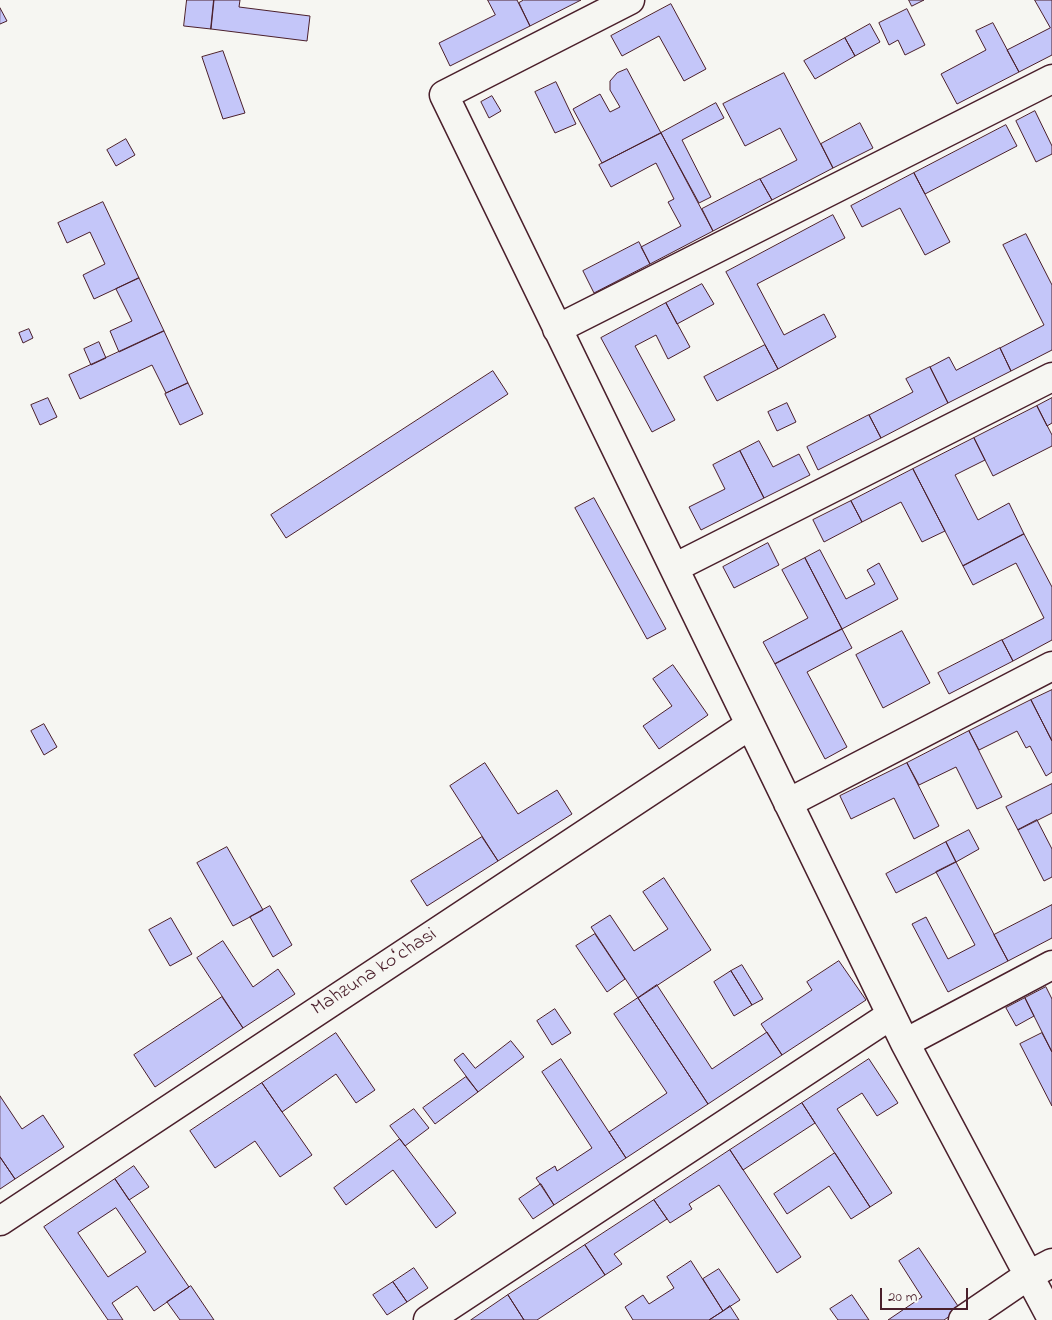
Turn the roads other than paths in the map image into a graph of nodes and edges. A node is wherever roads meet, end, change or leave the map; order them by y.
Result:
1 (630, 0) edge
2 (1052, 79) edge
3 (557, 329) junction
4 (1052, 377) edge
5 (674, 568) junction
6 (1052, 666) edge
7 (750, 725) junction
8 (788, 803) junction
9 (1052, 965) edge
10 (891, 1015) junction
11 (905, 1043) junction
12 (0, 1221) edge
13 (1040, 1269) edge
14 (1052, 1319) edge
15 (428, 1320) edge
16 (963, 1320) edge

1 - 3 street
2 - 3 street
3 - 5 street
4 - 5 street
5 - 7 street
6 - 8 street
7 - 8 street
7 - 12 street, Mahzuna koʻchasi
8 - 10 street
9 - 11 street
10 - 11 street
10 - 15 street
11 - 13 street
13 - 14 street
13 - 16 street

